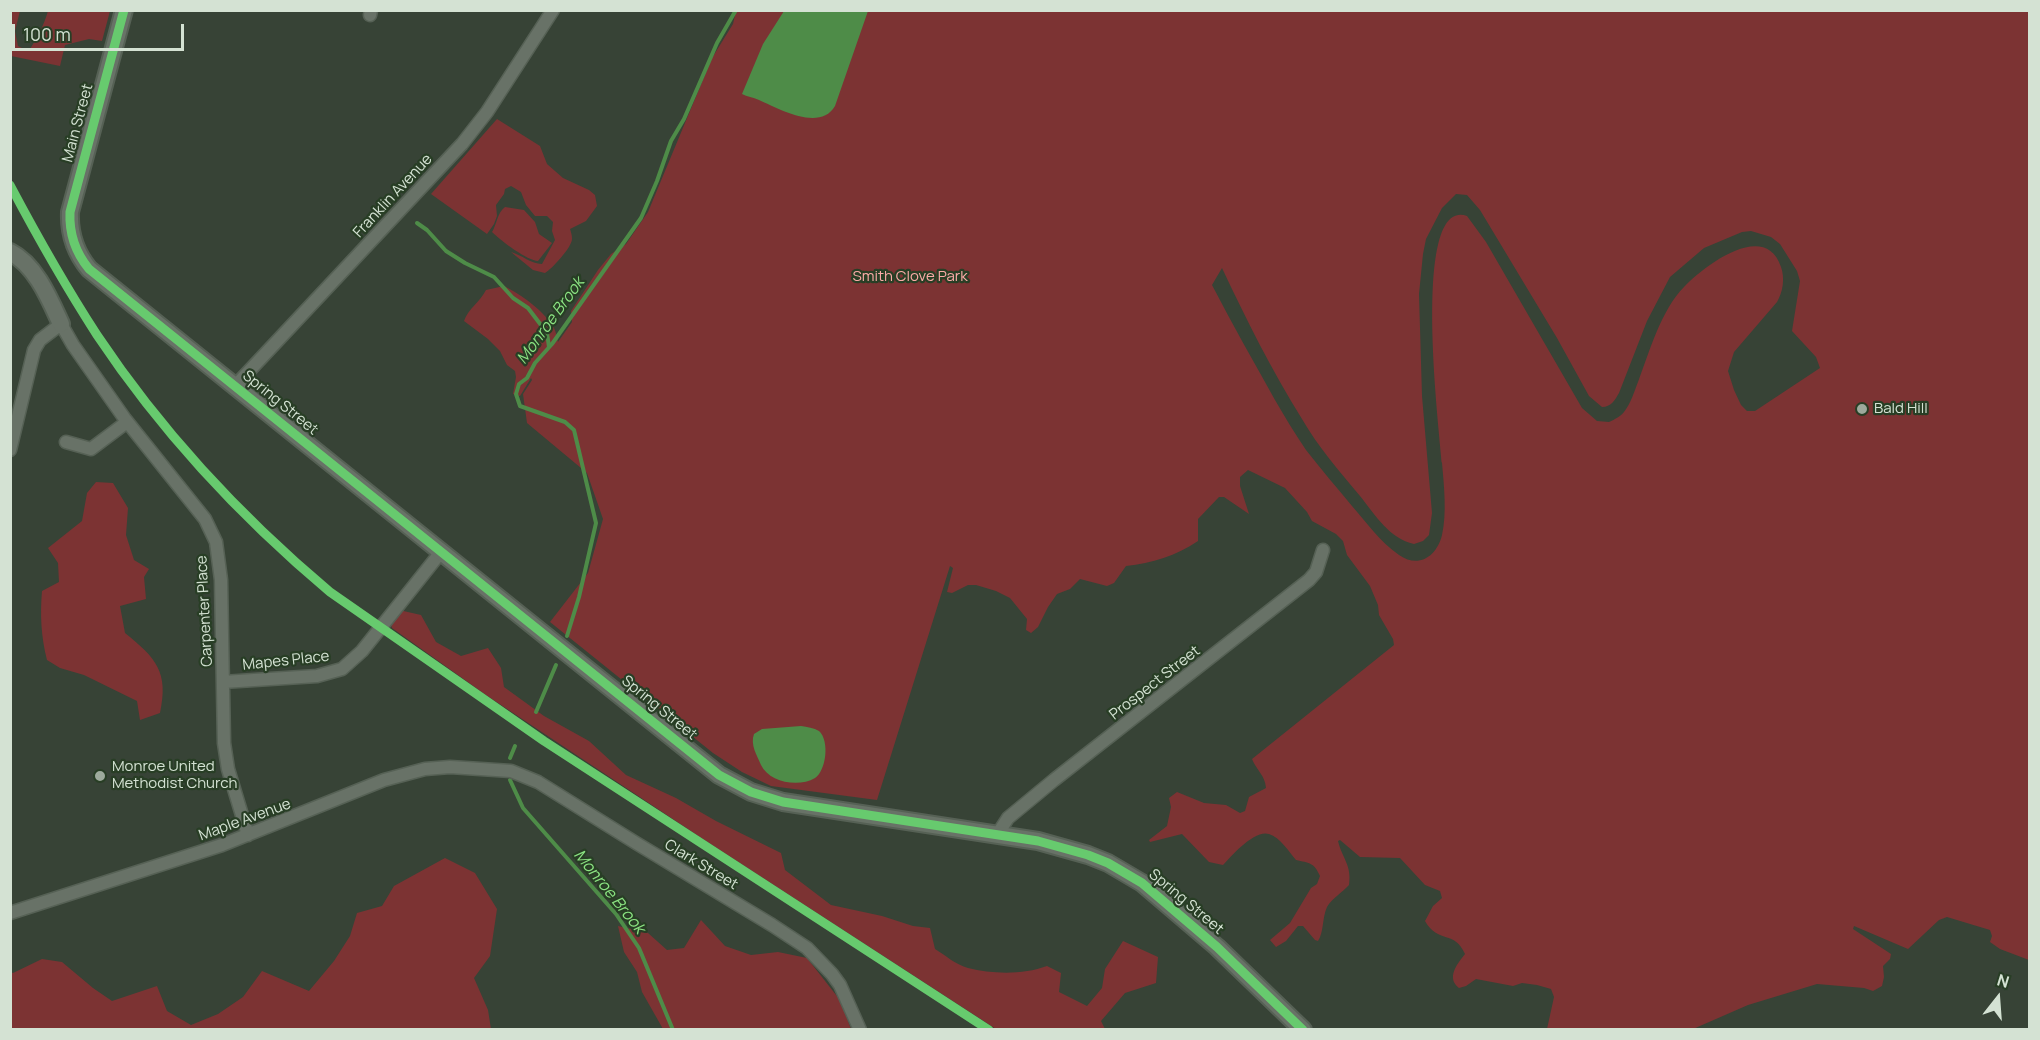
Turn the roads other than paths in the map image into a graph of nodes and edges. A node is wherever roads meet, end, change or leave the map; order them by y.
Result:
1 (124, 10) edge
2 (553, 10) edge
3 (74, 245) joint
4 (10, 252) edge
5 (62, 324) junction
6 (236, 386) junction
7 (127, 422) junction
8 (66, 442) dead end
9 (10, 450) edge
10 (1323, 550) dead end
11 (441, 552) junction
12 (223, 682) junction
13 (490, 769) joint
14 (248, 835) junction
15 (997, 835) junction
16 (10, 913) edge
17 (860, 1029) edge
18 (1303, 1029) edge

1 - 3 street, Main Street
2 - 6 street, Franklin Avenue
3 - 6 street, Spring Street
4 - 5 street
5 - 7 street, Carpenter Place
5 - 9 street
6 - 11 street, Spring Street
7 - 8 street
7 - 12 street, Carpenter Place
10 - 15 street, Prospect Street
11 - 12 street, Mapes Place
11 - 15 street, Spring Street
12 - 14 street, Carpenter Place
13 - 14 street, Maple Avenue
13 - 17 street, Clark Street
14 - 16 street, Maple Avenue
15 - 18 street, Spring Street

